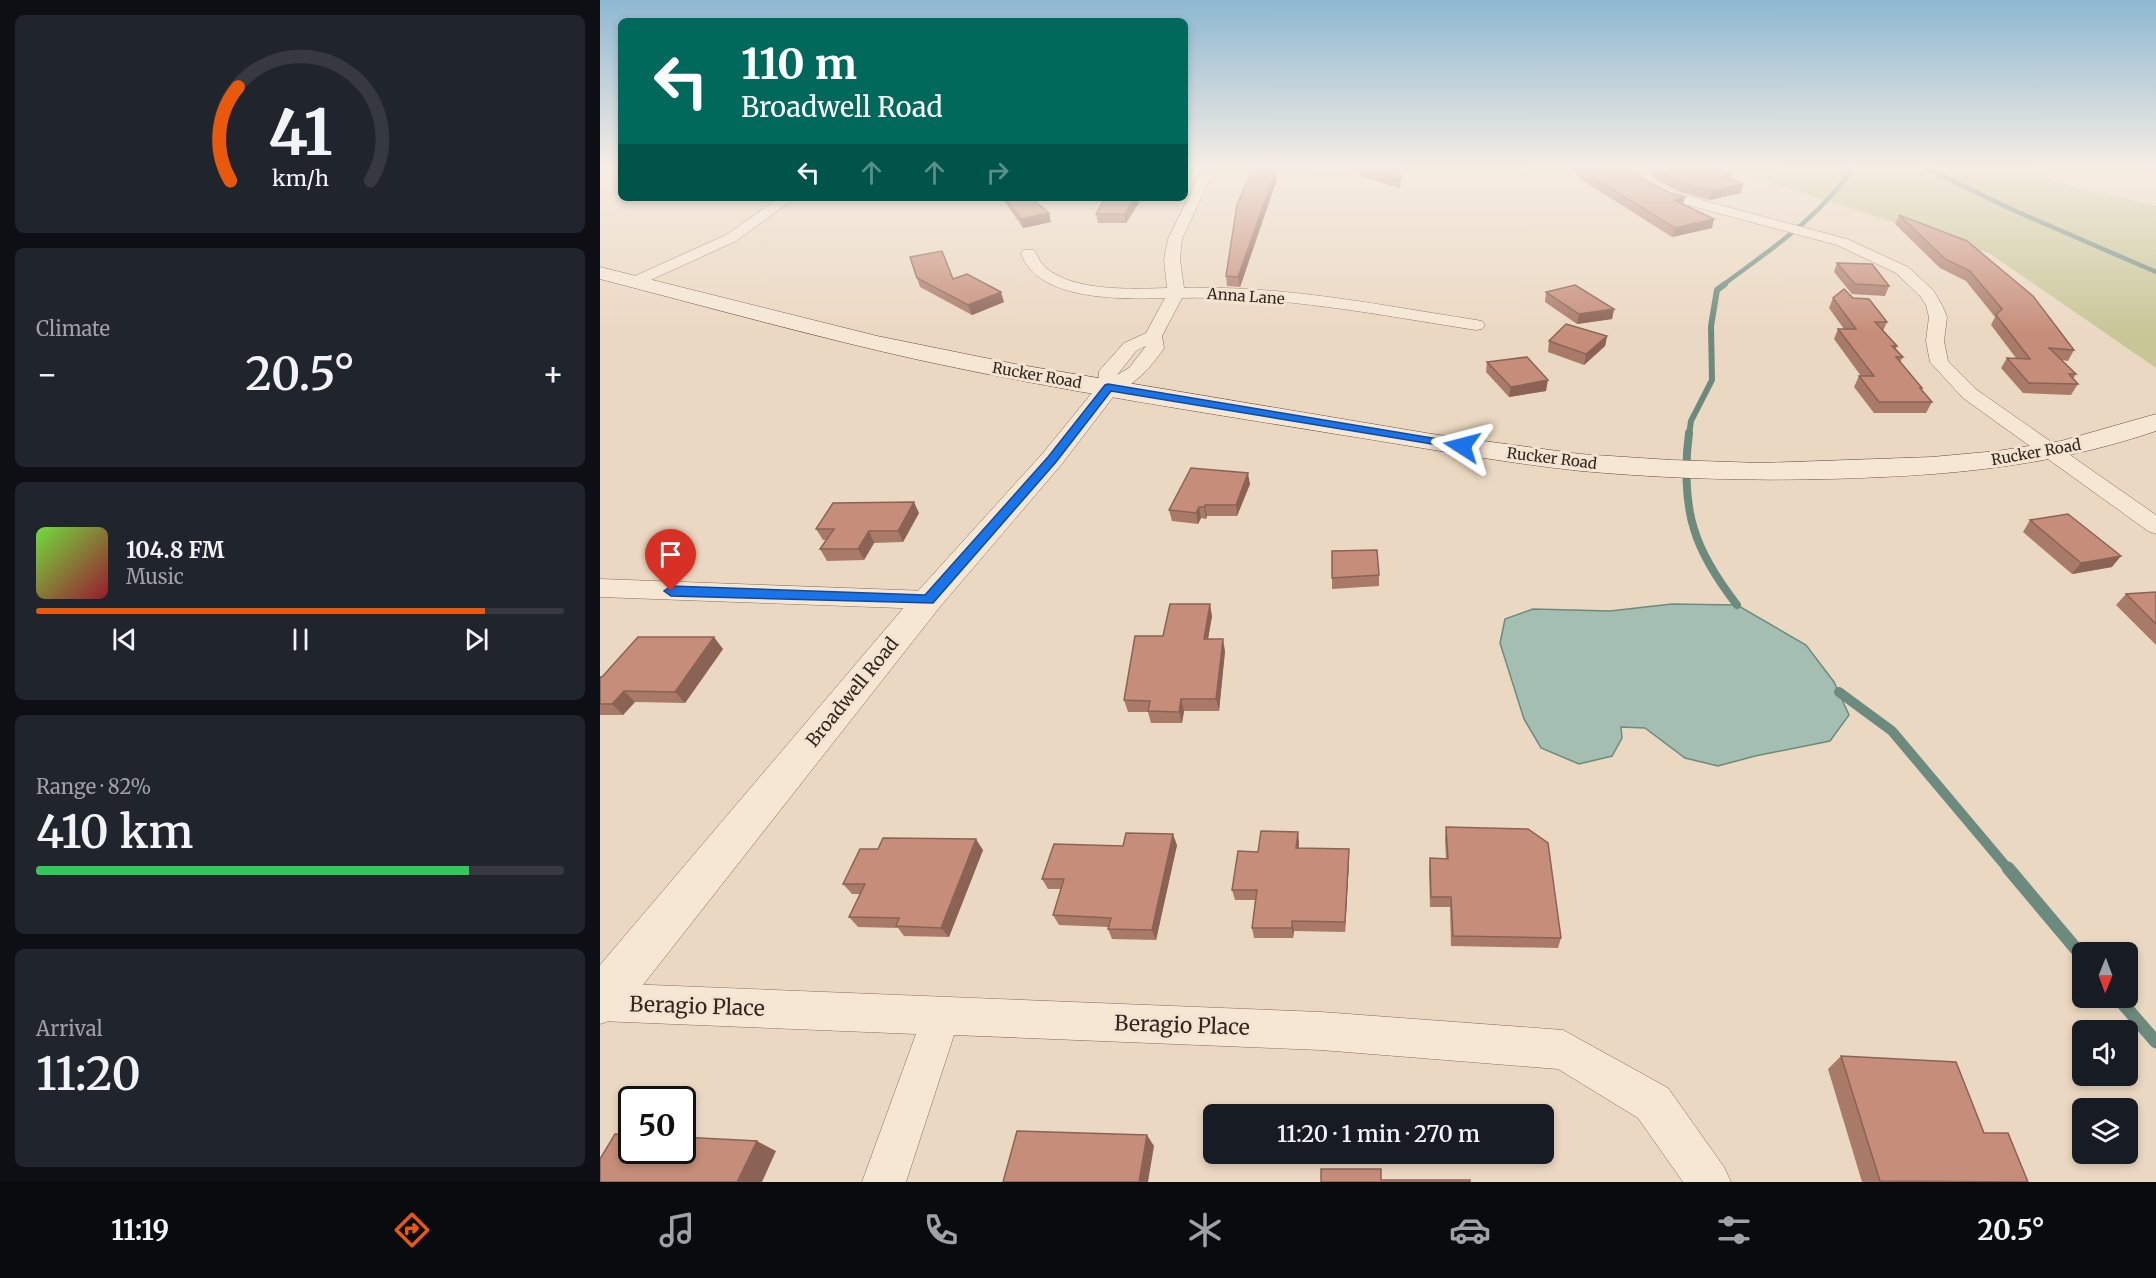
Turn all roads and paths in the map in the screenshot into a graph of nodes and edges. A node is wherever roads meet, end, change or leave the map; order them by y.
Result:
1 (752, 223) edge
2 (1182, 223) edge
3 (1772, 223) edge
4 (1029, 253) dead end
5 (600, 273) edge
6 (634, 282) junction
7 (1176, 292) junction
8 (1476, 325) dead end
9 (1108, 388) junction
10 (2156, 422) edge
11 (2050, 451) junction
12 (2156, 526) edge
13 (600, 588) edge
14 (928, 600) junction
15 (600, 1001) edge
16 (942, 1015) junction
17 (884, 1182) edge
18 (1709, 1182) edge

1 - 6 street
2 - 7 street
3 - 11 street
4 - 7 street, Anna Lane
5 - 6 main road, Rucker Road
6 - 9 main road, Rucker Road
7 - 8 street, Anna Lane
7 - 9 street
9 - 11 main road, Rucker Road
9 - 14 street, Broadwell Road
10 - 11 main road, Rucker Road
11 - 12 street
13 - 14 street
14 - 15 street, Broadwell Road
15 - 16 street, Beragio Place
16 - 17 street
16 - 18 street, Beragio Place

